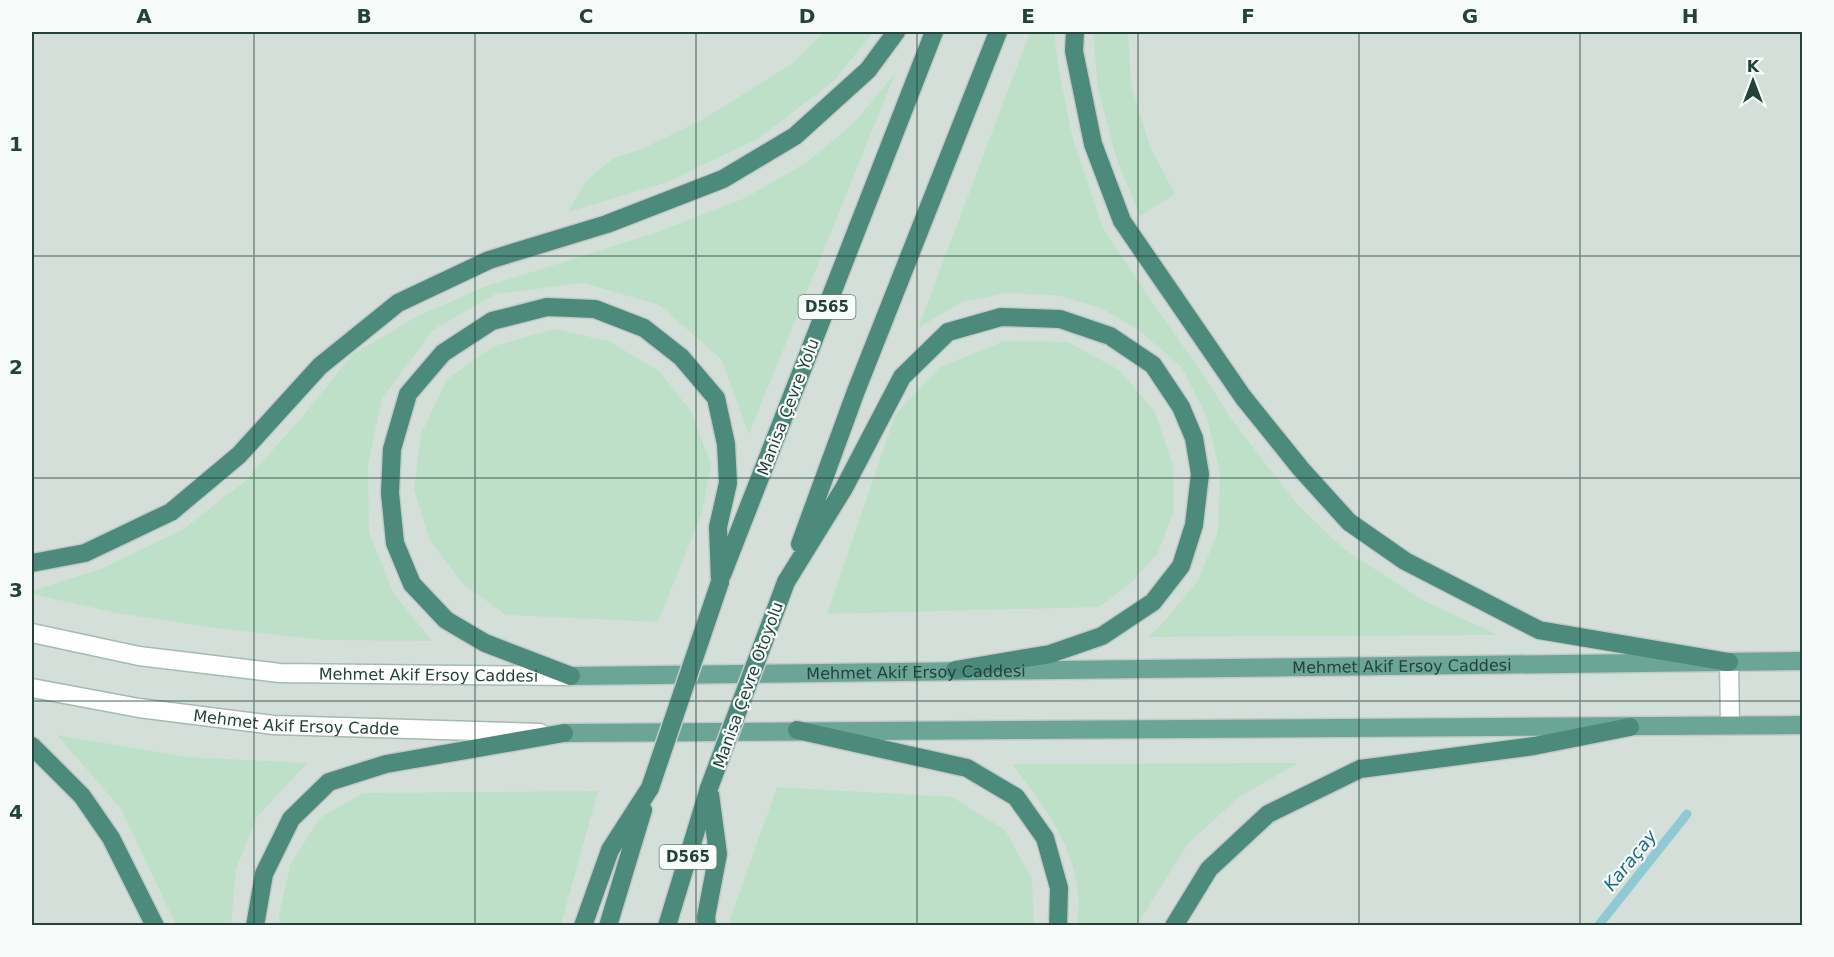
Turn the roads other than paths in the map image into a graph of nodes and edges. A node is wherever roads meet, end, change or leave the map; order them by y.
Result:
1 (896, 32) edge
2 (934, 32) edge
3 (998, 32) edge
4 (1075, 32) edge
5 (32, 563) edge
6 (720, 582) junction
7 (786, 582) junction
8 (32, 633) edge
9 (1803, 661) edge
10 (1729, 662) junction
11 (955, 670) junction
12 (571, 676) junction
13 (32, 688) edge
14 (1803, 724) edge
15 (1730, 725) junction
16 (1630, 727) junction
17 (797, 730) junction
18 (564, 734) junction
19 (32, 746) edge
20 (650, 788) junction
21 (709, 788) junction
22 (155, 926) edge
23 (255, 926) edge
24 (583, 926) edge
25 (608, 926) edge
26 (667, 926) edge
27 (707, 926) edge
28 (1058, 926) edge
29 (1174, 926) edge

1 - 5 highway
2 - 6 highway, Manisa Çevre Yolu / D565
3 - 7 highway, D565
4 - 10 highway
6 - 12 highway
6 - 20 highway, D565, bridge
7 - 11 highway
7 - 21 highway, Manisa Çevre Otoyolu / D565, bridge
8 - 12 main road, Mehmet Akif Ersoy Caddesi
9 - 10 main road, Mehmet Akif Ersoy Caddesi
10 - 11 main road, Mehmet Akif Ersoy Caddesi
10 - 15 main road
11 - 12 main road, Mehmet Akif Ersoy Caddesi
13 - 18 main road, Mehmet Akif Ersoy Cadde
14 - 15 main road
15 - 16 main road
16 - 17 main road
16 - 29 highway
17 - 18 main road
17 - 28 highway
18 - 23 highway
19 - 22 highway
20 - 24 highway
20 - 25 highway, D565
21 - 26 highway, D565
21 - 27 highway

